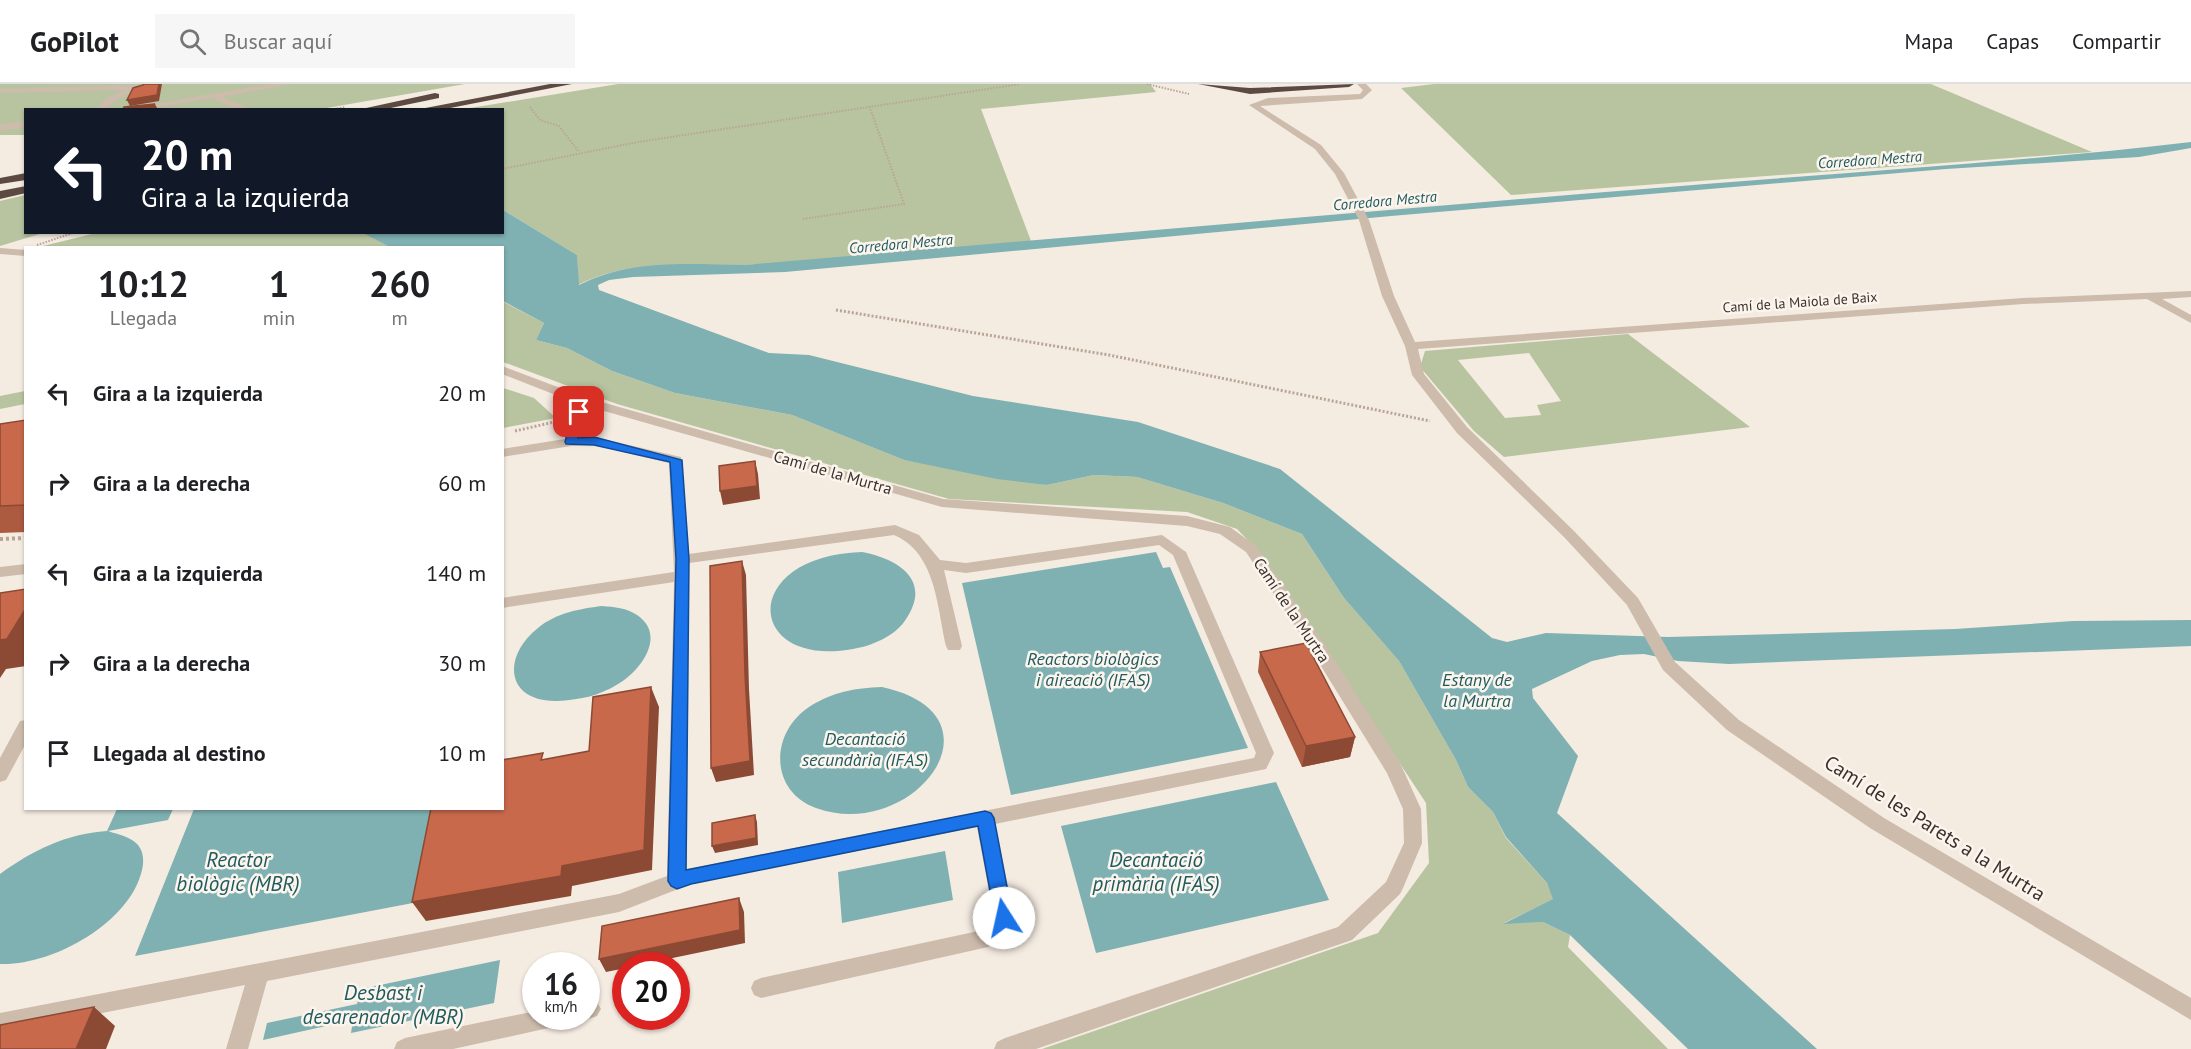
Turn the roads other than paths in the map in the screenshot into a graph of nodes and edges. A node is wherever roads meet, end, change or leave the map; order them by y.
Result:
1 (286, 84) edge
2 (508, 84) edge
3 (567, 84) edge
4 (1203, 84) edge
5 (1349, 84) edge
6 (1361, 84) edge
7 (146, 85) edge
8 (0, 91) edge
9 (215, 96) junction
10 (102, 108) edge
11 (135, 108) edge
12 (242, 108) edge
13 (369, 108) edge
14 (431, 108) edge
15 (24, 124) edge
16 (0, 128) edge
17 (24, 176) edge
18 (0, 181) edge
19 (24, 189) edge
20 (0, 195) edge
21 (0, 251) edge
22 (24, 253) edge
23 (2191, 294) edge
24 (2150, 296) junction
25 (2191, 320) edge
26 (1411, 346) junction
27 (504, 371) edge
28 (580, 406) junction
29 (571, 442) junction
30 (504, 453) edge
31 (935, 564) junction
32 (682, 567) junction
33 (24, 569) edge
34 (0, 572) edge
35 (504, 603) edge
36 (954, 646) dead end
37 (24, 730) edge
38 (0, 775) edge
39 (985, 818) junction
40 (677, 881) junction
41 (259, 973) junction
42 (761, 988) dead end
43 (2191, 1011) edge
44 (0, 1023) edge
45 (522, 1024) edge
46 (237, 1049) edge
47 (405, 1049) edge
48 (1005, 1049) edge

1 - 9 street
2 - 13 highway
3 - 14 highway
4 - 5 highway
6 - 26 street
7 - 8 street
7 - 10 street
9 - 11 street
9 - 12 street
15 - 16 street
17 - 18 highway
19 - 20 highway
21 - 22 street
23 - 24 street, Camí de la Maiola de Baix
24 - 25 street
24 - 26 street, Camí de la Maiola de Baix
26 - 43 street, Camí de les Parets a la Murtra
27 - 28 street, Camí de la Murtra
28 - 29 street
28 - 48 street, Camí de la Murtra
29 - 30 street
29 - 32 street
31 - 32 street
31 - 36 street
31 - 39 street
32 - 35 street
32 - 40 street
33 - 34 street
37 - 38 street
39 - 40 street
39 - 42 street
40 - 41 street
41 - 44 street
41 - 46 street
45 - 47 street

